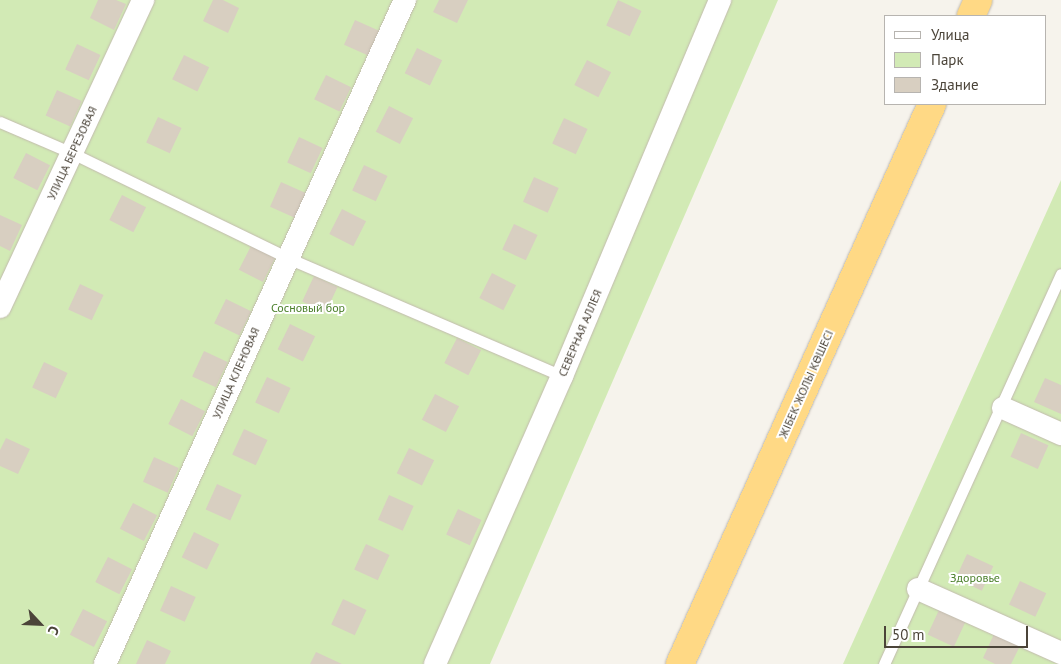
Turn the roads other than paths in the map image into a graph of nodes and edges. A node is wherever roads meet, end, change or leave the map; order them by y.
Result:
1 (143, 0) edge
2 (405, 0) edge
3 (720, 0) edge
4 (978, 0) edge
5 (971, 15) edge
6 (932, 105) edge
7 (0, 122) edge
8 (72, 153) junction
9 (288, 258) junction
10 (1061, 274) edge
11 (0, 307) edge
12 (562, 376) junction
13 (1003, 408) junction
14 (1061, 434) edge
15 (918, 589) junction
16 (1061, 653) edge
17 (105, 664) edge
18 (435, 664) edge
19 (680, 664) edge
20 (884, 664) edge

1 - 8 street, УЛИЦА БЕРЕЗОВАЯ
2 - 9 street, УЛИЦА КЛЕНОВАЯ
3 - 12 street, СЕВЕРНАЯ АЛЛЕЯ
4 - 5 highway
6 - 19 highway, ЖІБЕК ЖОЛЫ КӨШЕСІ
7 - 8 lane
8 - 9 lane
8 - 11 street, УЛИЦА БЕРЕЗОВАЯ
9 - 12 lane
9 - 17 street, УЛИЦА КЛЕНОВАЯ
10 - 13 lane
12 - 18 street, СЕВЕРНАЯ АЛЛЕЯ
13 - 14 street
13 - 15 lane
15 - 16 street
15 - 20 lane

